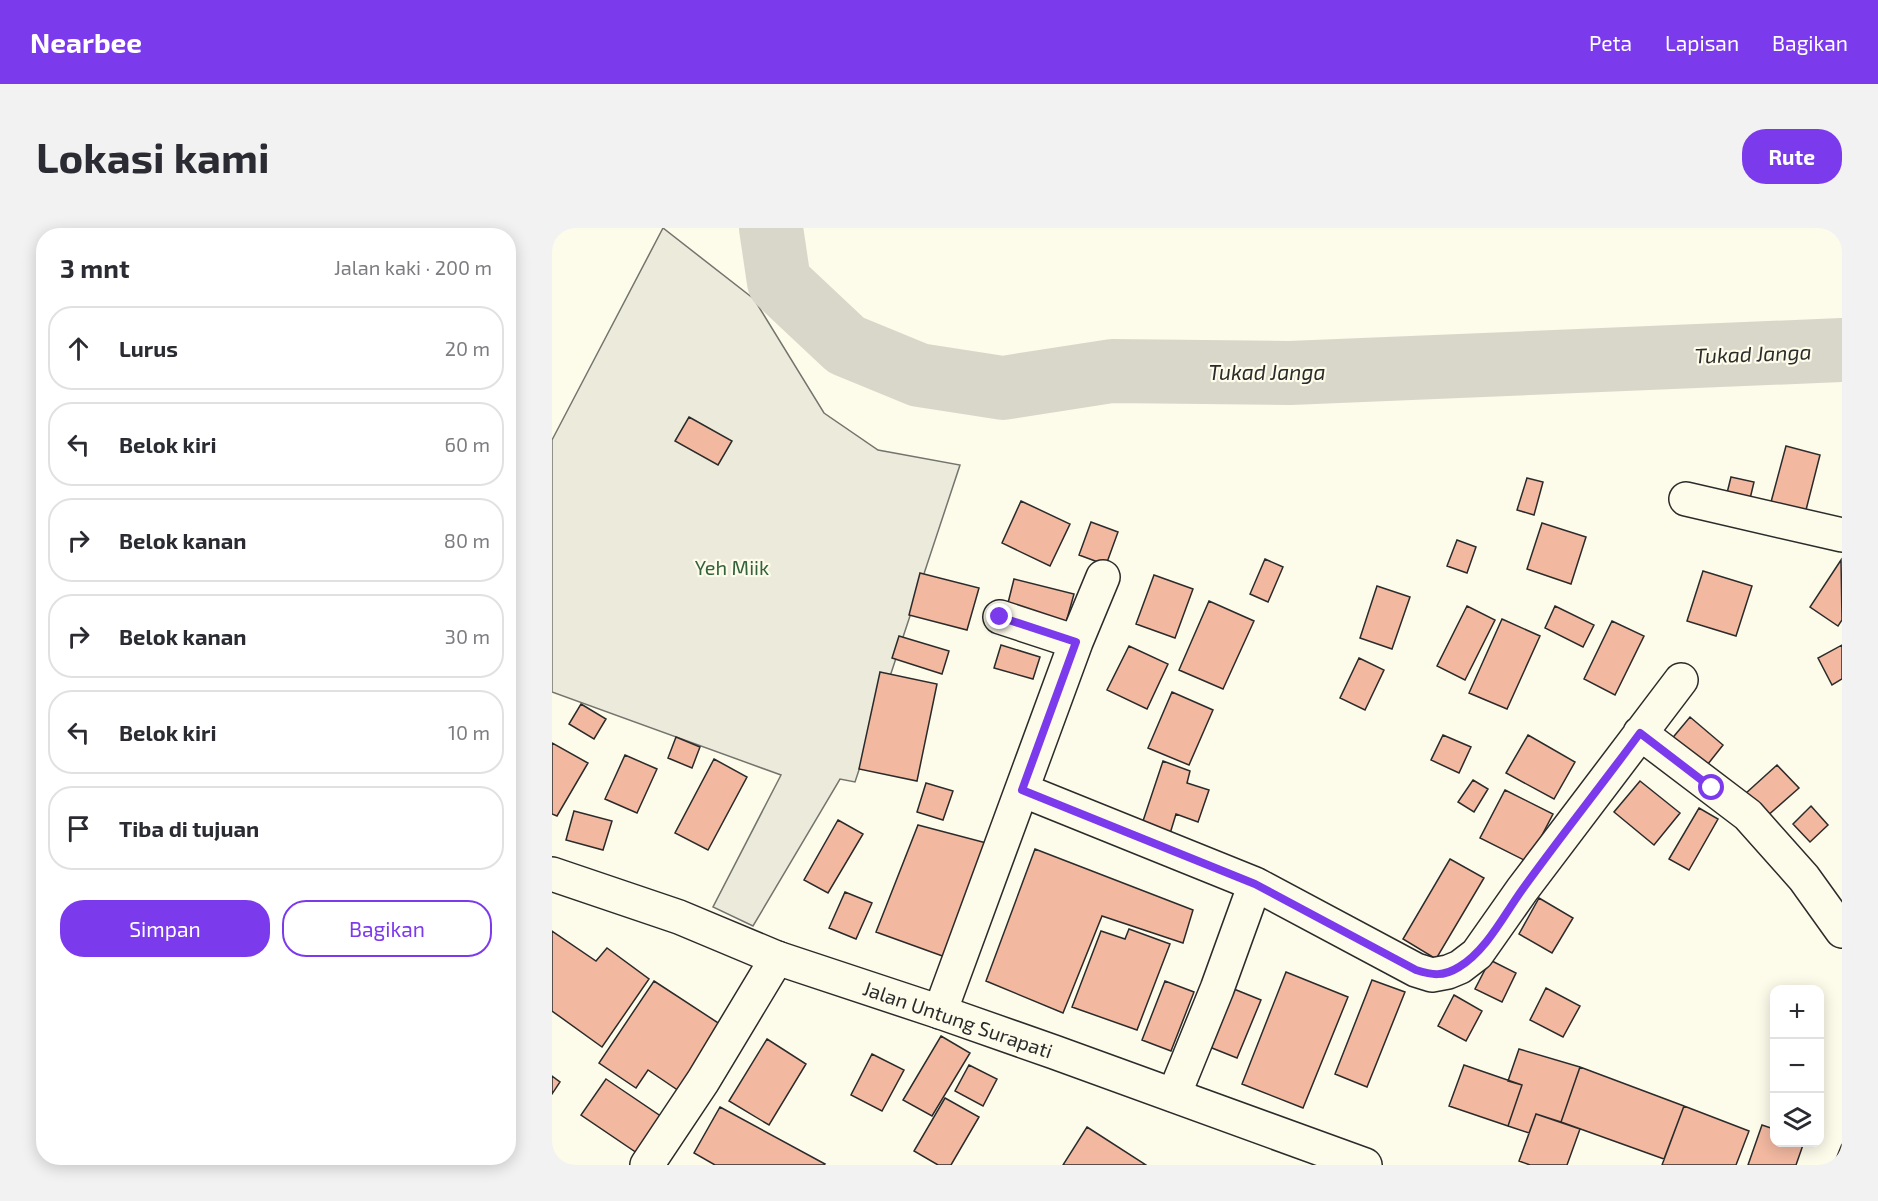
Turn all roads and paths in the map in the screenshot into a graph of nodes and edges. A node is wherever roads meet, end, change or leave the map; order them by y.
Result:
1 (1686, 499) dead end
2 (1842, 535) edge
3 (1102, 577) dead end
4 (1000, 617) dead end
5 (1076, 642) junction
6 (1681, 680) dead end
7 (1640, 733) junction
8 (1022, 790) junction
9 (552, 874) edge
10 (1255, 884) junction
11 (1842, 932) edge
12 (777, 958) junction
13 (940, 1012) junction
14 (1173, 1095) junction
15 (647, 1165) edge
16 (1365, 1165) edge

1 - 2 main road
3 - 5 main road
4 - 5 main road
5 - 8 main road
6 - 7 main road
7 - 10 main road
7 - 11 main road
8 - 10 main road
8 - 13 main road
9 - 12 main road, Jalan Untung Surapati
10 - 14 main road
12 - 13 main road, Jalan Untung Surapati
12 - 15 main road
13 - 14 main road, Jalan Untung Surapati
14 - 16 main road, Jalan Untung Surapati

